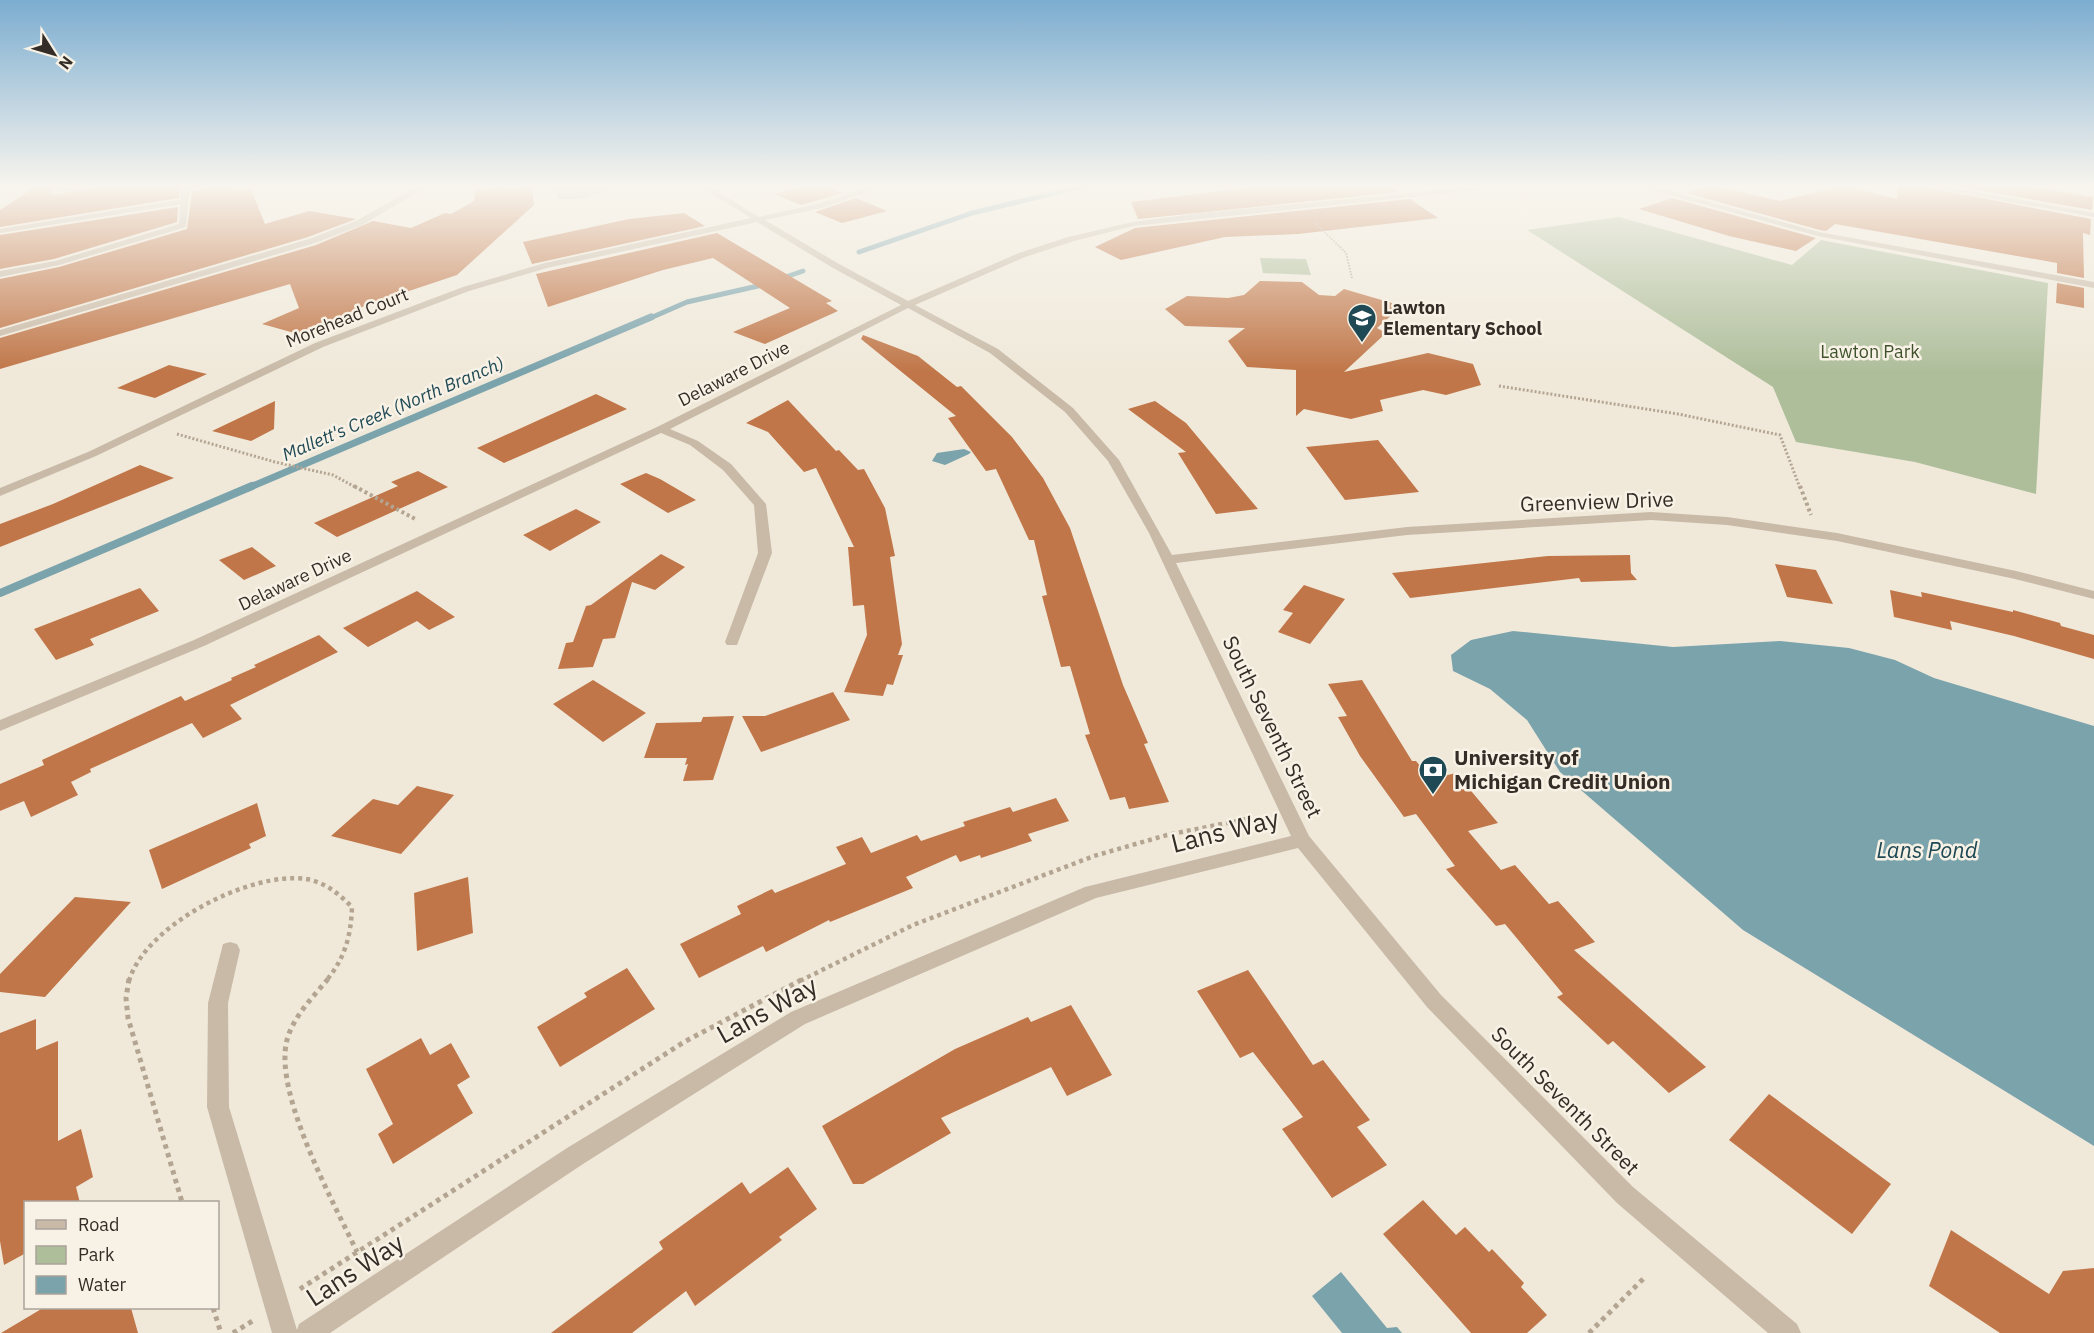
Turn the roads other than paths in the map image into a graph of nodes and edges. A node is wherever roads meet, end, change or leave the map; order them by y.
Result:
1 (112, 247) edge
2 (291, 247) edge
3 (633, 247) edge
4 (808, 247) edge
5 (1046, 247) edge
6 (1889, 247) edge
7 (0, 274) edge
8 (2094, 285) edge
9 (907, 304) junction
10 (0, 333) edge
11 (661, 429) junction
12 (0, 492) edge
13 (1167, 560) junction
14 (2094, 595) edge
15 (732, 642) dead end
16 (0, 726) edge
17 (1302, 840) junction
18 (230, 950) dead end
19 (285, 1333) edge
20 (308, 1333) edge
21 (1788, 1333) edge

1 - 7 street
2 - 10 street
3 - 12 street, Morehead Court
4 - 9 street, South Seventh Street
5 - 9 street, Delaware Drive
6 - 8 street
9 - 11 street, Delaware Drive
9 - 13 street, South Seventh Street
11 - 15 street
11 - 16 street, Delaware Drive
13 - 14 street, Greenview Drive
13 - 17 street, South Seventh Street
17 - 20 street, Lans Way
17 - 21 street, South Seventh Street
18 - 19 street

